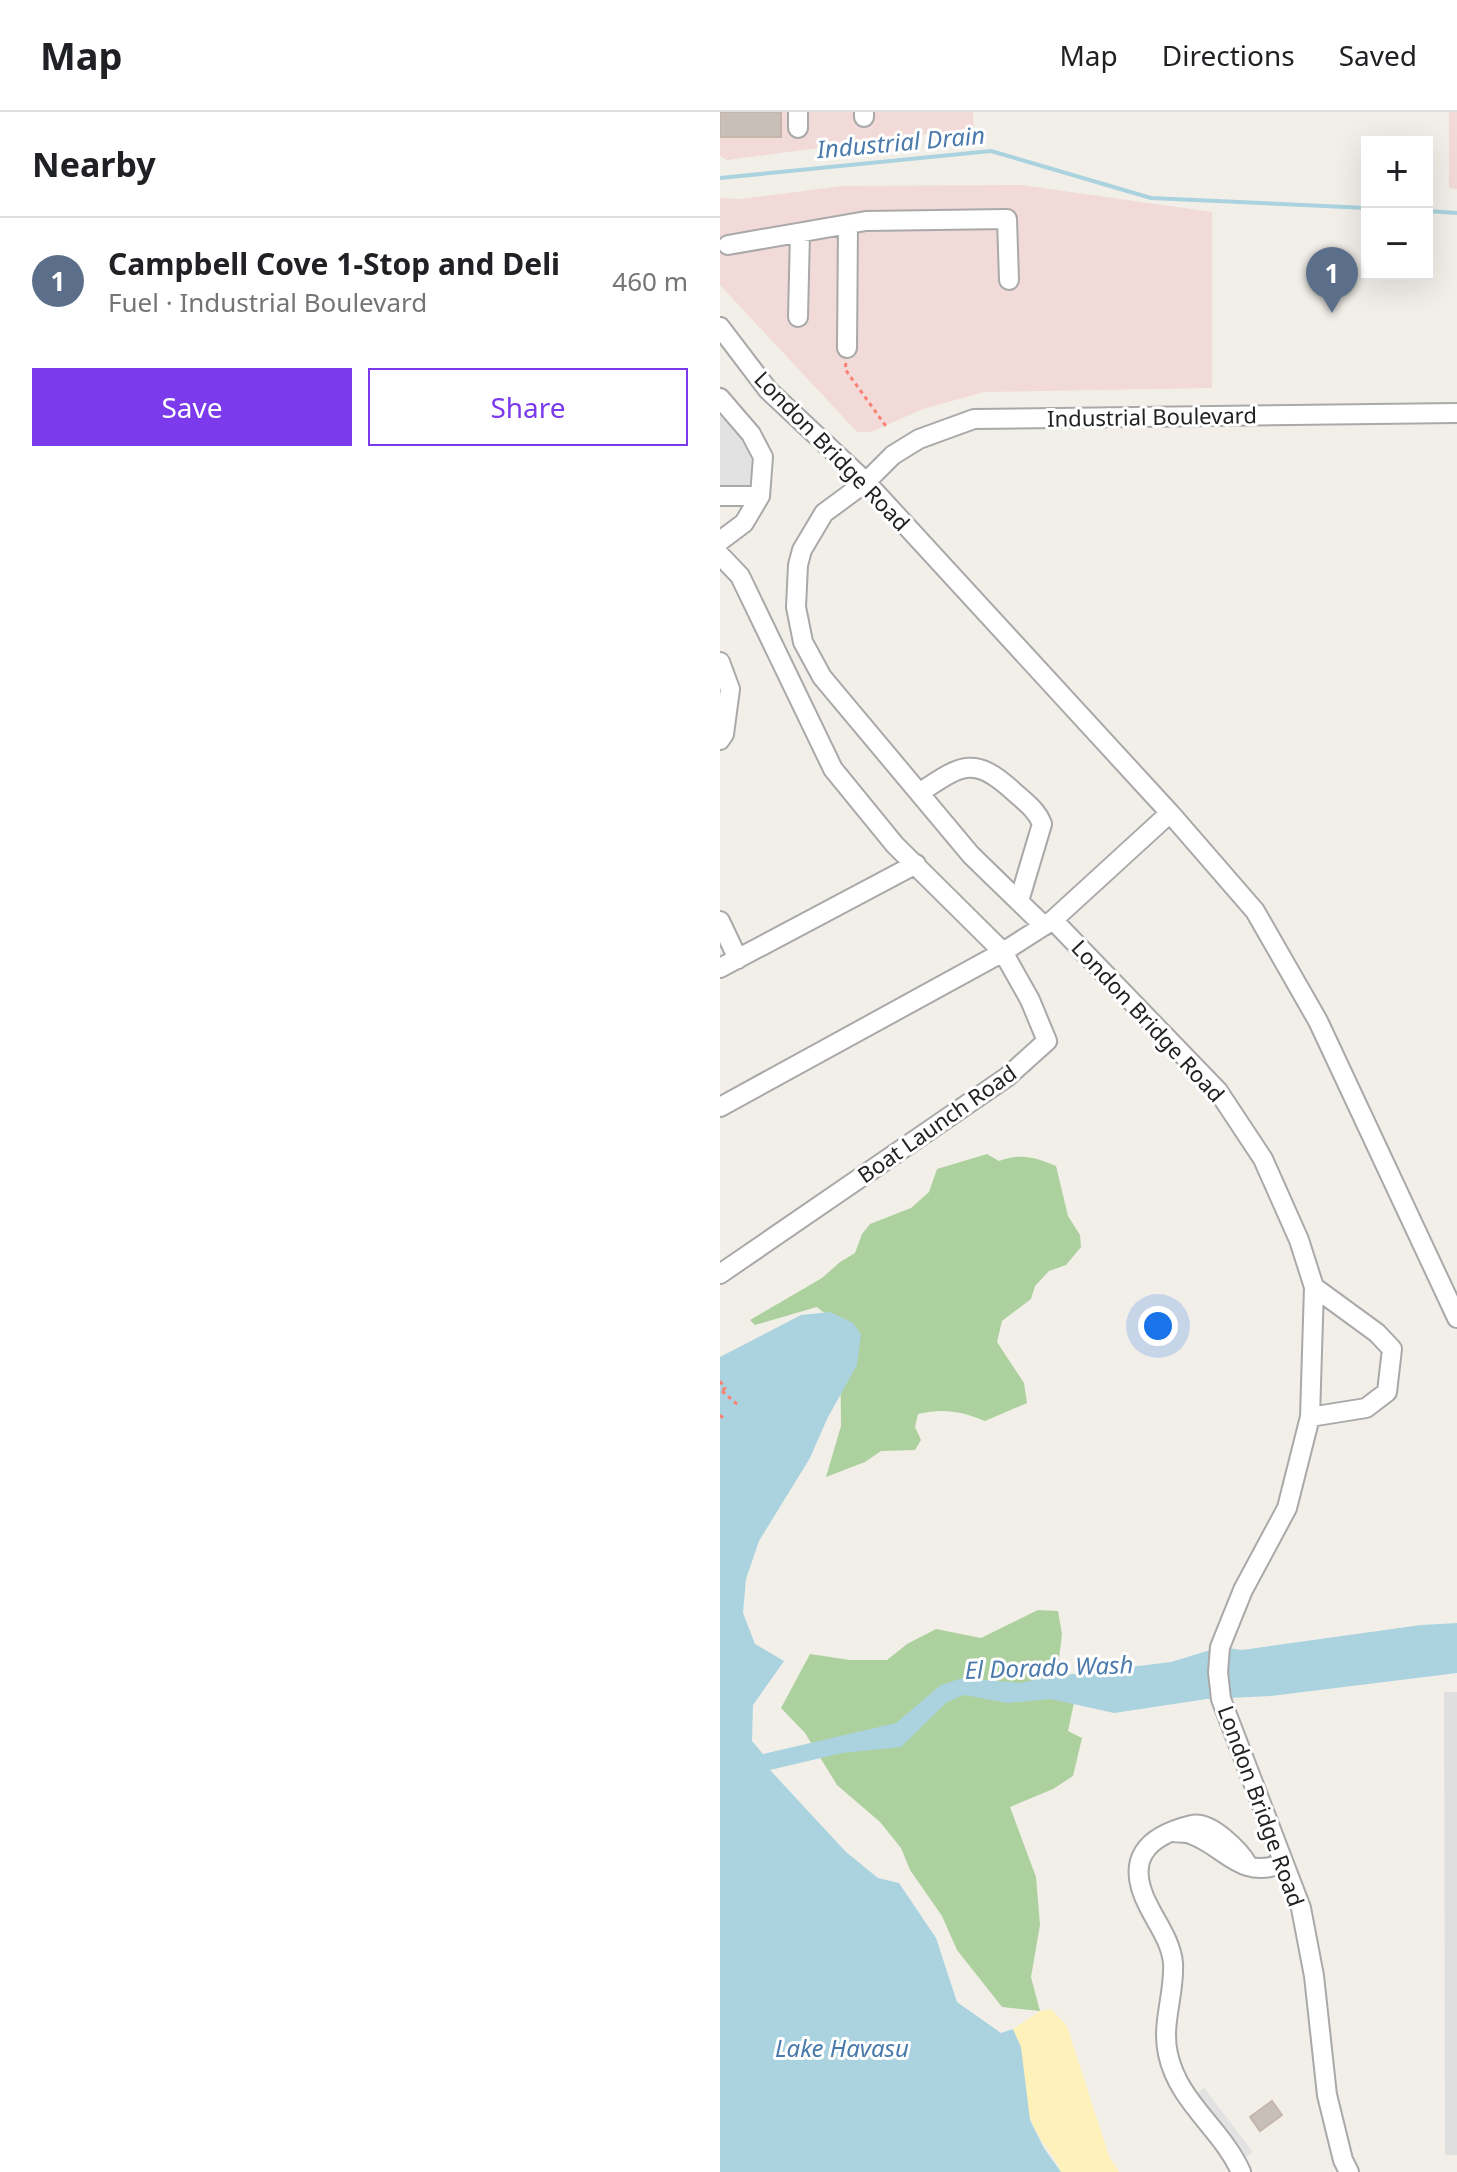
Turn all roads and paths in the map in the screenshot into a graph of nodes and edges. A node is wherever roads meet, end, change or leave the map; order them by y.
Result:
1 (848, 225) junction
2 (800, 233) junction
3 (728, 245) dead end
4 (1009, 280) dead end
5 (798, 317) dead end
6 (720, 327) edge
7 (847, 354) joint
8 (720, 398) edge
9 (1457, 413) edge
10 (888, 429) dead end
11 (866, 482) junction
12 (720, 496) edge
13 (760, 496) junction
14 (720, 541) edge
15 (720, 555) edge
16 (720, 662) edge
17 (723, 712) edge
18 (720, 740) edge
19 (919, 793) junction
20 (1170, 813) junction
21 (916, 864) junction
22 (1019, 901) junction
23 (720, 921) edge
24 (1049, 923) junction
25 (1003, 952) junction
26 (738, 959) junction
27 (720, 968) edge
28 (720, 1107) edge
29 (720, 1274) edge
30 (1314, 1287) junction
31 (1457, 1318) edge
32 (720, 1381) edge
33 (721, 1392) edge
34 (738, 1405) dead end
35 (720, 1415) edge
36 (1310, 1417) junction
37 (724, 1419) dead end
38 (1283, 1863) junction
39 (1241, 2172) edge
40 (1349, 2172) edge

1 - 2 street
1 - 4 street
1 - 7 street
2 - 3 street
2 - 5 street
6 - 11 street, London Bridge Road
7 - 10 path
8 - 13 street
9 - 11 street, Industrial Boulevard
11 - 19 street, Industrial Boulevard
11 - 20 street, London Bridge Road
12 - 13 street
13 - 14 street
15 - 21 street
16 - 17 street
17 - 18 street
19 - 22 street, London Bridge Road
19 - 22 street
20 - 24 street
20 - 31 street, London Bridge Road
21 - 25 street
21 - 26 street
22 - 24 street, London Bridge Road
23 - 26 street
24 - 25 street
24 - 30 street, London Bridge Road
25 - 28 street
25 - 29 street, Boat Launch Road
26 - 27 street
30 - 36 street, London Bridge Road
30 - 36 street
32 - 33 path
33 - 34 path
35 - 37 path
36 - 38 street, London Bridge Road
38 - 39 street
38 - 40 street, London Bridge Road

